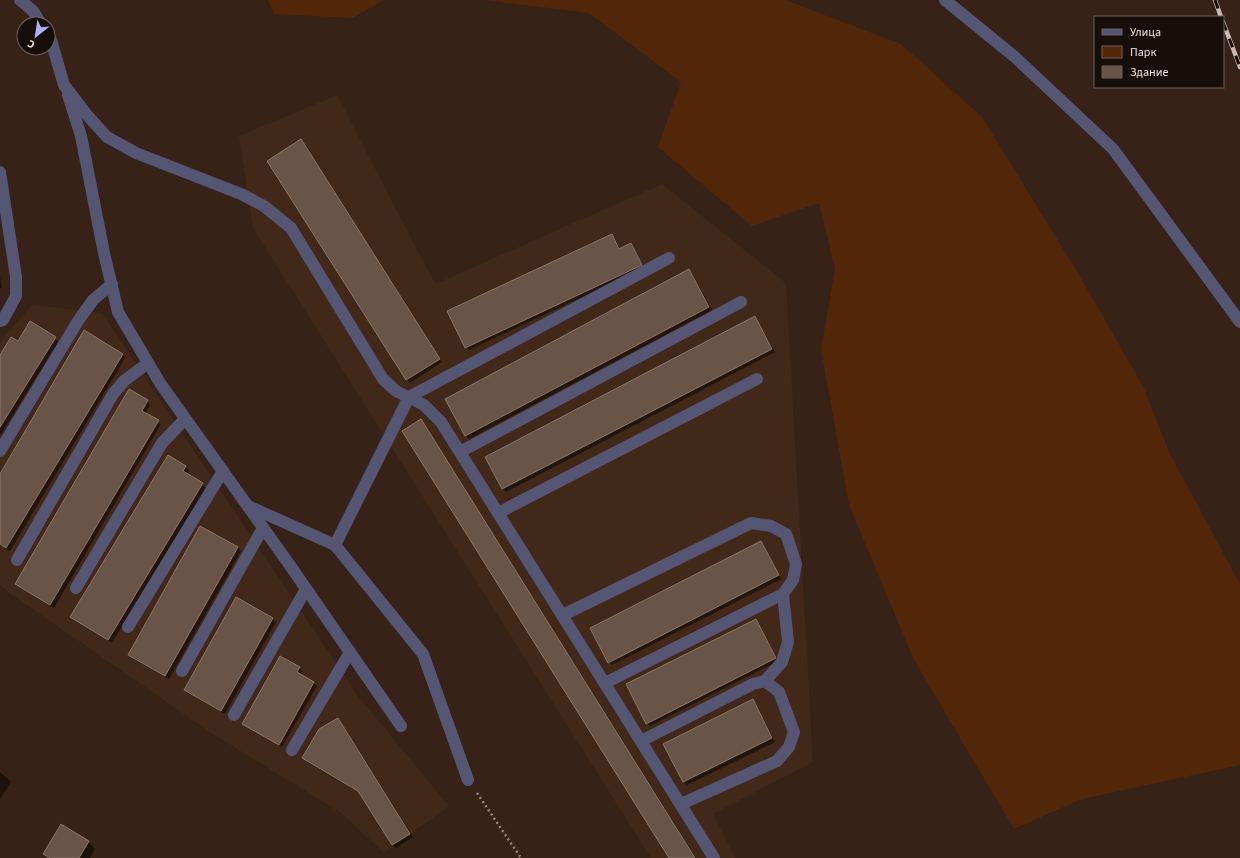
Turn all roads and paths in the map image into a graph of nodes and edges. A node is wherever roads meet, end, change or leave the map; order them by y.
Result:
1 (20, 0) edge
2 (945, 0) edge
3 (36, 16) edge
4 (56, 56) edge
5 (64, 85) junction
6 (0, 172) edge
7 (669, 258) dead end
8 (112, 284) junction
9 (740, 302) dead end
10 (0, 321) edge
11 (1240, 322) edge
12 (148, 363) junction
13 (757, 379) dead end
14 (409, 397) junction
15 (185, 419) junction
16 (0, 451) edge
17 (460, 452) junction
18 (223, 472) junction
19 (247, 506) junction
20 (498, 513) junction
21 (263, 528) junction
22 (335, 545) junction
23 (17, 560) dead end
24 (76, 588) dead end
25 (306, 589) junction
26 (783, 594) junction
27 (562, 615) junction
28 (128, 628) dead end
29 (350, 652) junction
30 (182, 671) dead end
31 (765, 681) junction
32 (605, 683) junction
33 (234, 715) dead end
34 (401, 726) dead end
35 (641, 741) junction
36 (292, 750) dead end
37 (468, 780) joint
38 (681, 804) junction
39 (521, 858) edge
40 (714, 858) edge

1 - 3 street
2 - 11 street
4 - 5 street
5 - 8 street
5 - 14 street
6 - 10 street
7 - 14 street
8 - 12 street
8 - 16 street
9 - 17 street
12 - 15 street
12 - 23 street
13 - 20 street
14 - 17 street
14 - 22 street
15 - 18 street
15 - 24 street
17 - 20 street
18 - 19 street
18 - 28 street
19 - 21 street
19 - 22 street
20 - 27 street
21 - 25 street
21 - 30 street
22 - 37 street
25 - 29 street
25 - 33 street
26 - 27 street
26 - 31 street
26 - 32 street
27 - 32 street
29 - 34 street
29 - 36 street
31 - 35 street
31 - 38 street
32 - 35 street
35 - 38 street
37 - 39 path
38 - 40 street

